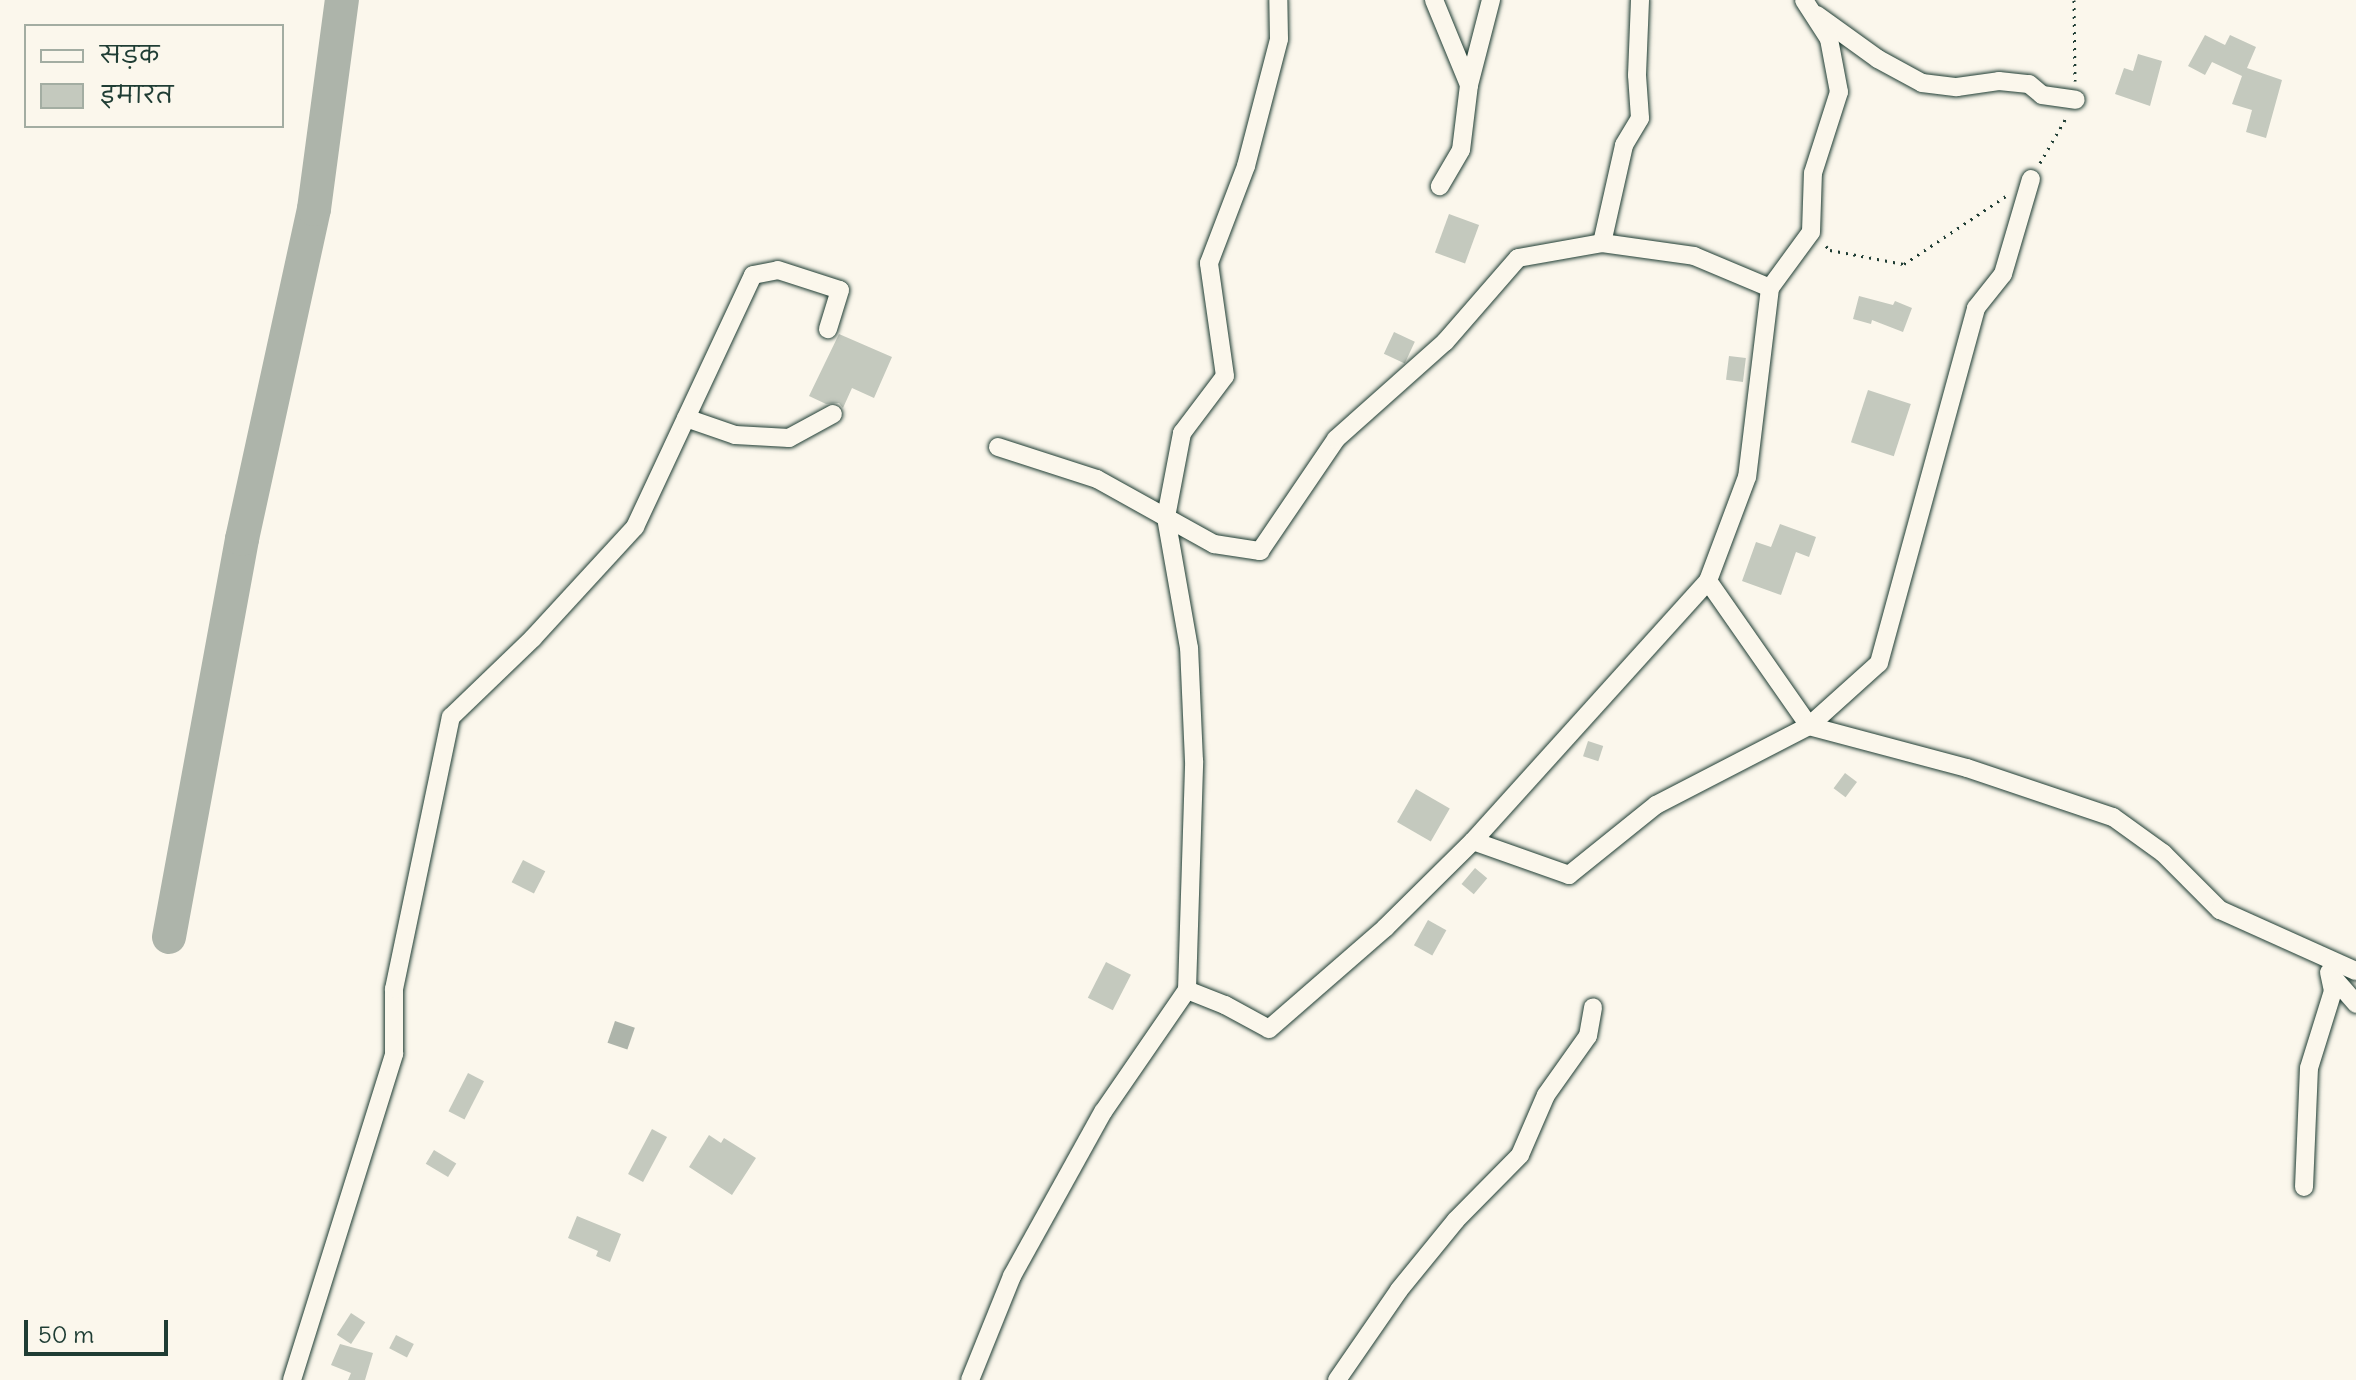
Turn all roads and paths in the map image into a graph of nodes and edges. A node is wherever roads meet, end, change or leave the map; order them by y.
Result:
1 (1278, 0) edge
2 (1434, 0) edge
3 (1491, 0) edge
4 (1640, 0) edge
5 (2074, 0) edge
6 (1806, 4) edge
7 (1469, 85) junction
8 (2076, 100) junction
9 (2031, 179) junction
10 (1440, 186) dead end
11 (1811, 232) junction
12 (1602, 243) junction
13 (1770, 288) junction
14 (828, 329) dead end
15 (833, 414) dead end
16 (686, 418) junction
17 (998, 447) dead end
18 (1166, 517) junction
19 (1708, 581) junction
20 (1809, 726) junction
21 (1473, 841) junction
22 (2315, 954) junction
23 (2356, 971) edge
24 (2329, 972) junction
25 (1187, 990) junction
26 (2356, 1004) edge
27 (1593, 1007) dead end
28 (2304, 1187) dead end
29 (292, 1380) edge
30 (970, 1380) edge
31 (1337, 1380) edge

1 - 18 street
2 - 7 street
3 - 7 street
4 - 12 street
5 - 8 path
6 - 8 street
6 - 11 street
7 - 10 street
8 - 9 path
9 - 11 path
9 - 20 street
11 - 13 street
12 - 13 street
12 - 18 street
13 - 19 street
14 - 16 street
15 - 16 street
16 - 29 street
17 - 18 street
18 - 25 street
19 - 20 street
19 - 21 street
20 - 21 street
20 - 22 street
21 - 25 street
22 - 23 street
22 - 24 street
24 - 26 street
24 - 28 street
25 - 30 street
27 - 31 street

